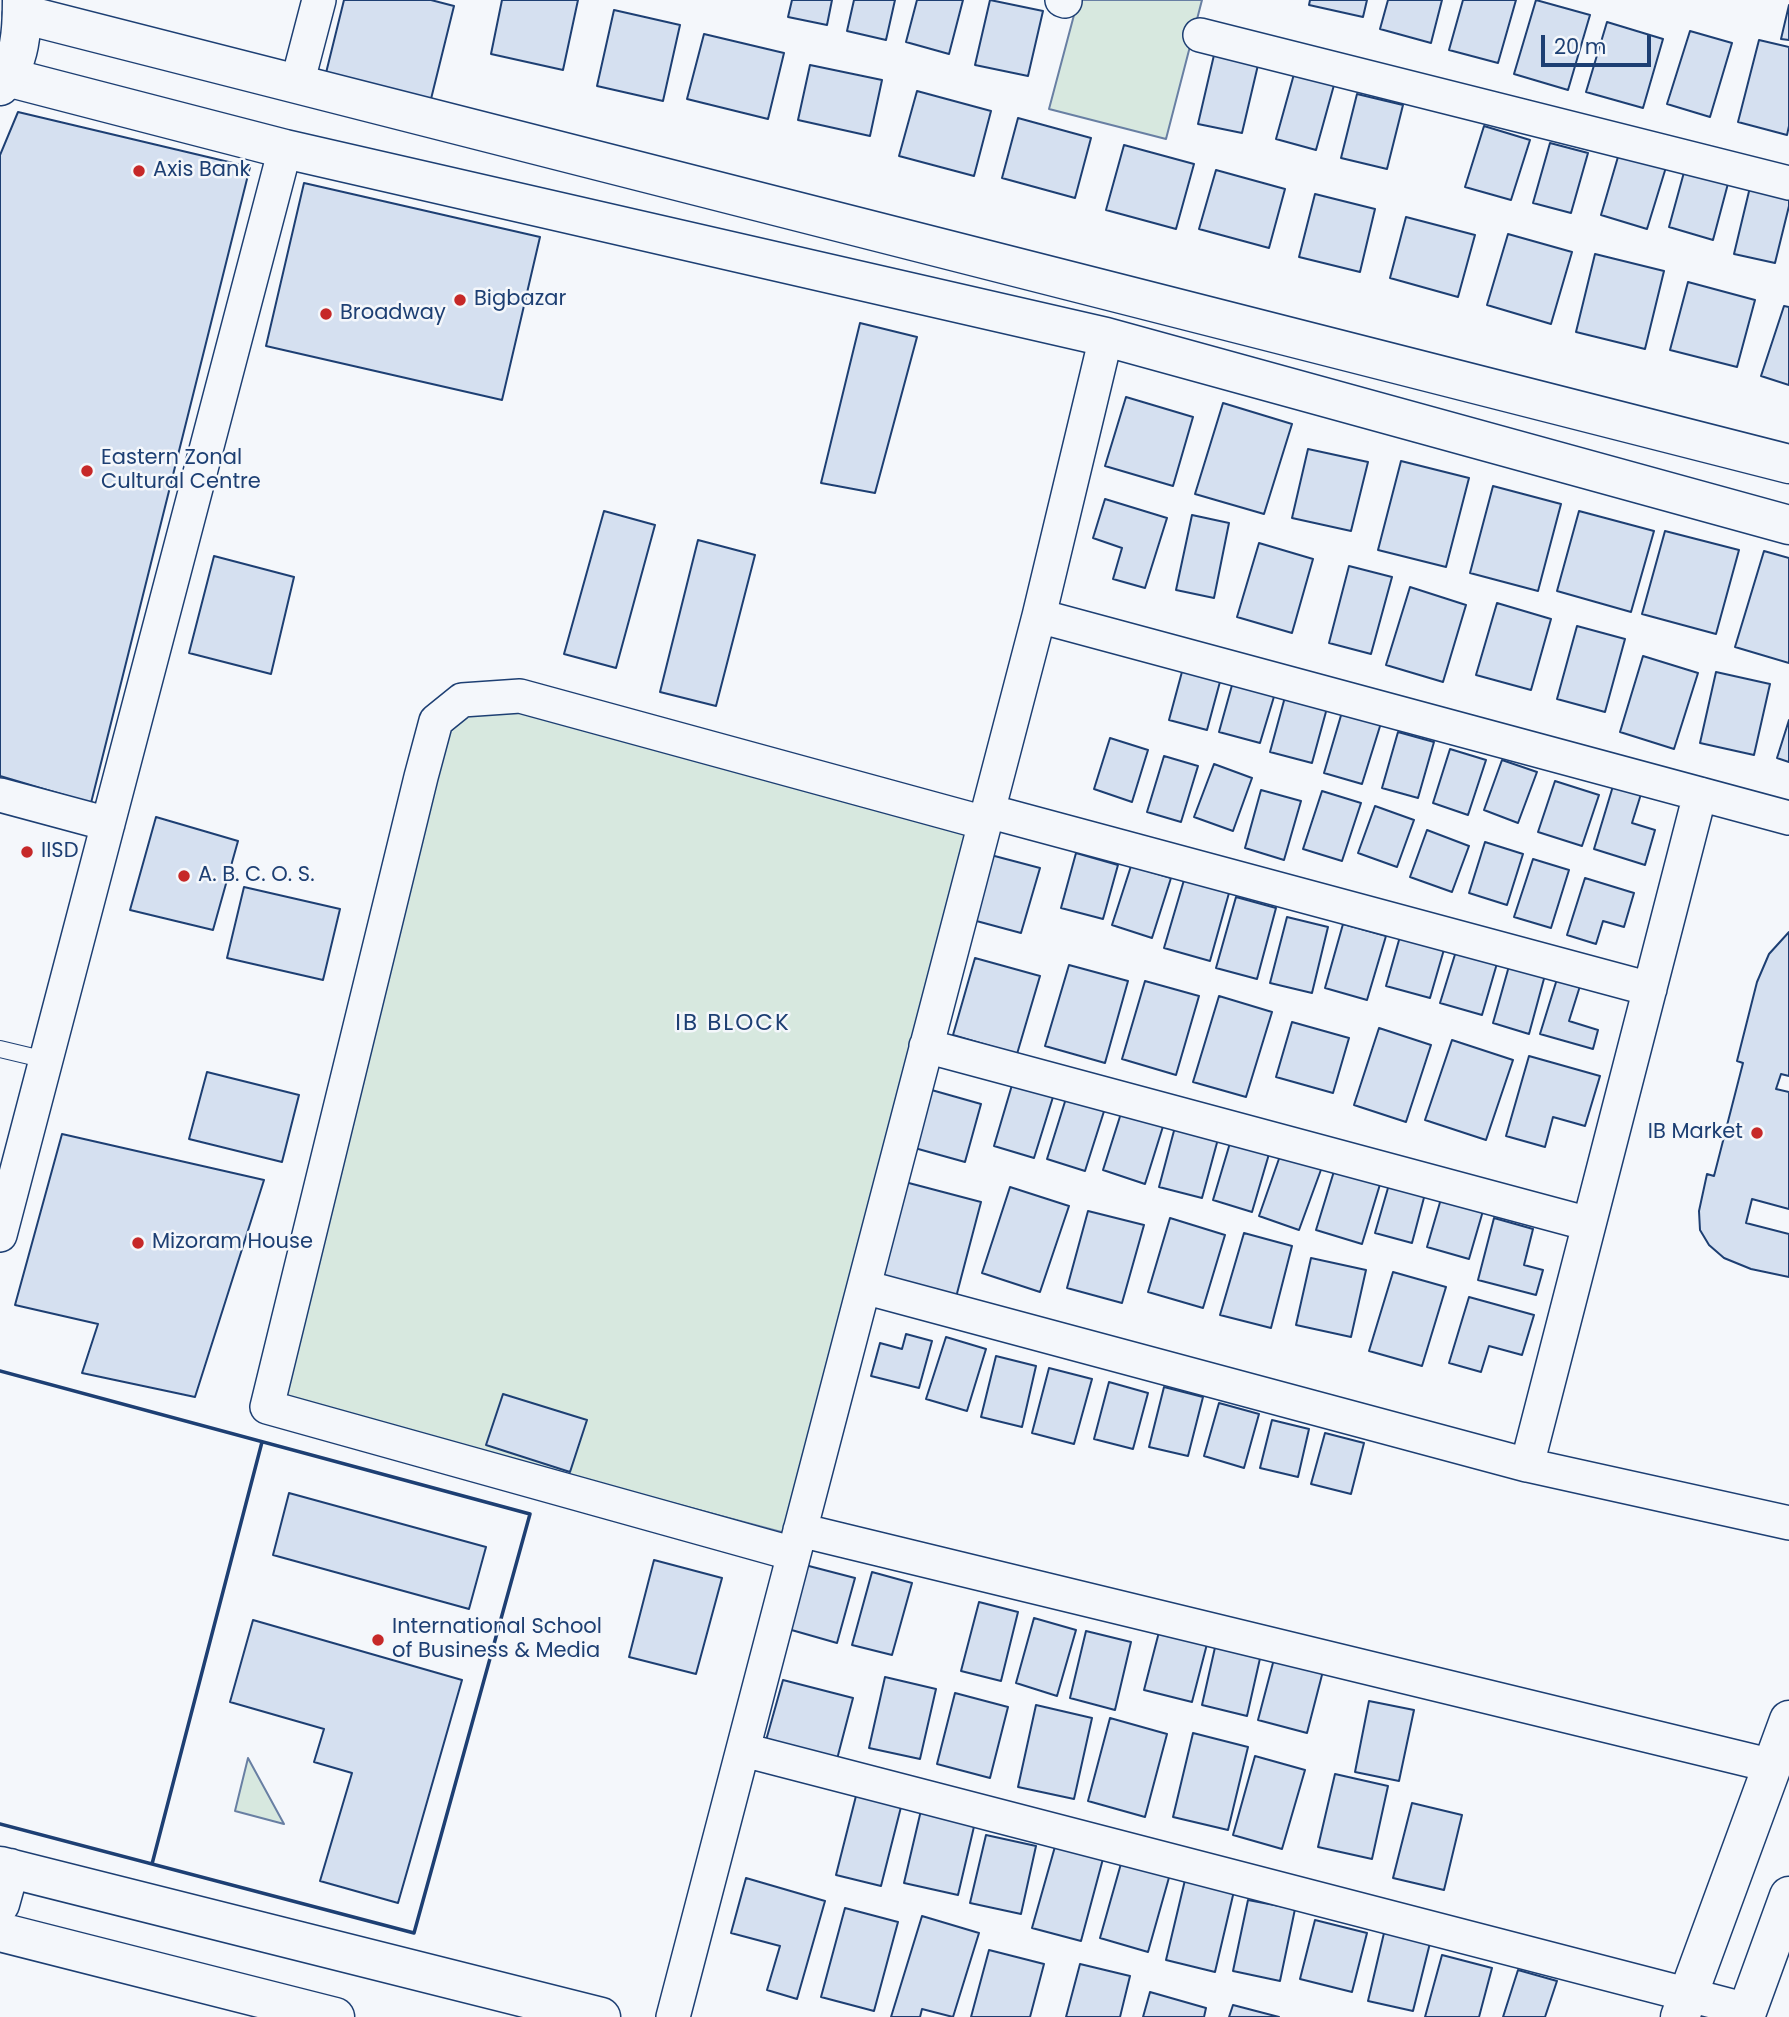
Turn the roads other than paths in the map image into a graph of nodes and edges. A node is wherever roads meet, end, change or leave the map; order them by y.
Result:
1 (319, 0) edge
2 (22, 7) edge
3 (1200, 35) dead end
4 (3, 82) edge
5 (297, 84) junction
6 (285, 149) junction
7 (1789, 183) edge
8 (881, 233) junction
9 (867, 282) junction
10 (1106, 337) junction
11 (1298, 339) junction
12 (1283, 385) junction
13 (1789, 464) edge
14 (1789, 525) edge
15 (1039, 616) junction
16 (1700, 794) junction
17 (0, 795) edge
18 (986, 817) junction
19 (1789, 818) edge
20 (108, 824) junction
21 (1650, 989) junction
22 (926, 1046) junction
23 (0, 1049) edge
24 (46, 1060) junction
25 (1589, 1224) junction
26 (0, 1235) edge
27 (864, 1287) junction
28 (1527, 1465) junction
29 (1789, 1523) edge
30 (797, 1542) junction
31 (1789, 1720) edge
32 (744, 1750) junction
33 (1773, 1766) junction
34 (3, 1879) edge
35 (1789, 1896) edge
36 (0, 1932) edge
37 (1684, 2006) edge
38 (1746, 2014) edge
39 (335, 2017) edge
40 (601, 2017) edge
41 (673, 2017) edge

1 - 5 street
2 - 4 street
2 - 5 street
3 - 7 street
4 - 6 street
5 - 8 street
6 - 9 street
6 - 20 street
8 - 9 street
8 - 11 street
9 - 10 street
10 - 12 street
10 - 15 street
11 - 12 street
11 - 13 street
12 - 14 street
15 - 16 street
15 - 18 street
16 - 19 street
16 - 21 street
17 - 20 street
18 - 21 street
18 - 22 street
18 - 30 street
20 - 24 street
21 - 25 street
22 - 25 street
22 - 27 street
23 - 24 lane
24 - 26 street
25 - 28 street
27 - 28 street
27 - 30 street
28 - 29 street
30 - 32 street
30 - 33 street
31 - 33 street
32 - 37 street
32 - 41 street
33 - 37 street
34 - 40 street
35 - 38 street
36 - 39 street
37 - 38 street

